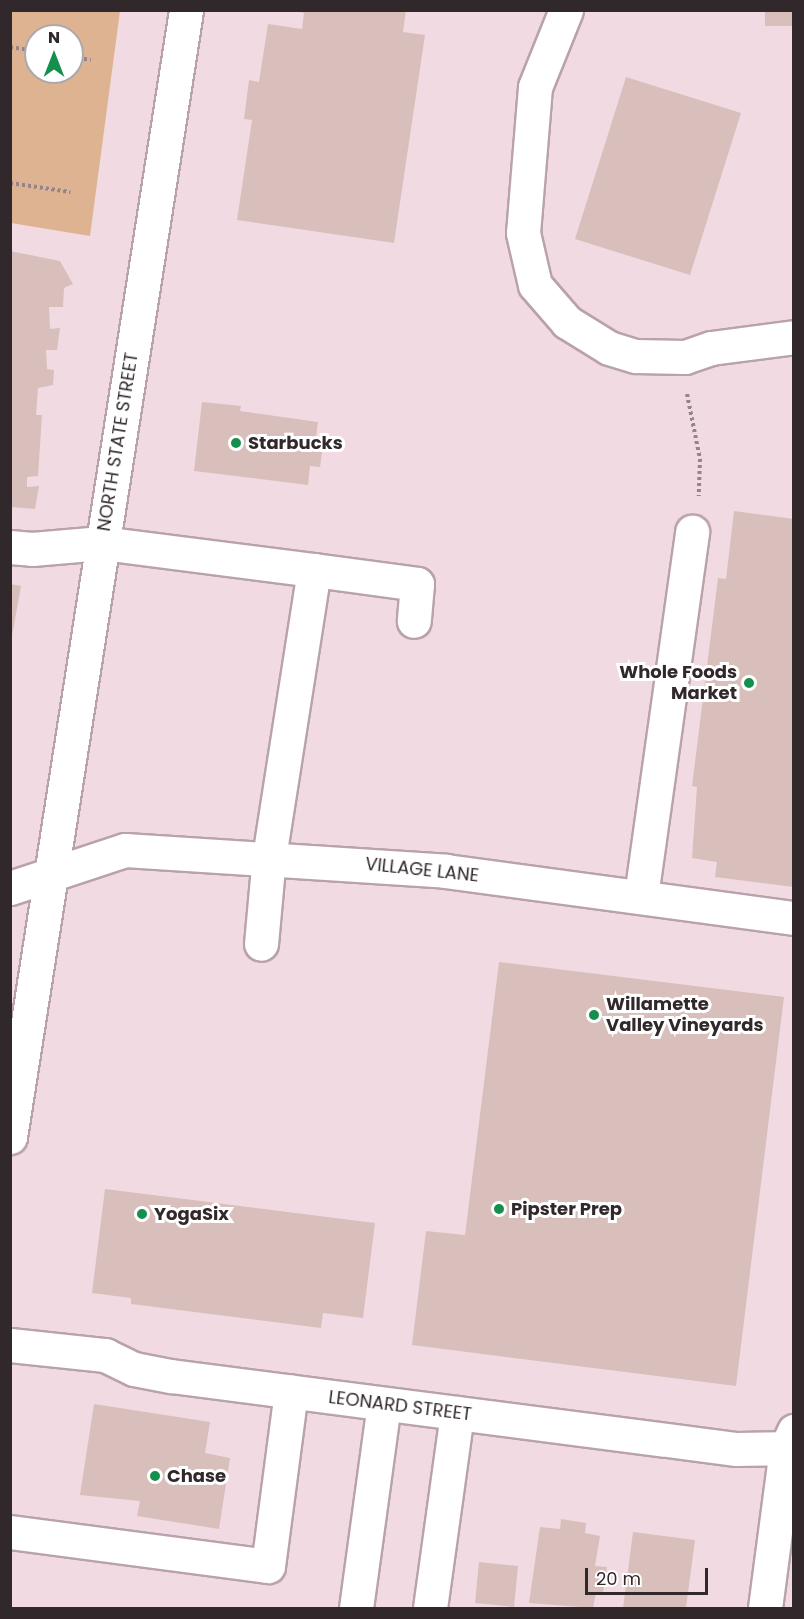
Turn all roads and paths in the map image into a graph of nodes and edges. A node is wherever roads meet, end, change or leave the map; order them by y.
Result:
1 (186, 10) edge
2 (566, 10) edge
3 (84, 59) edge
4 (91, 60) dead end
5 (10, 183) edge
6 (70, 192) dead end
7 (794, 337) edge
8 (685, 357) junction
9 (692, 532) joint
10 (102, 543) junction
11 (10, 547) edge
12 (314, 570) junction
13 (414, 621) dead end
14 (269, 856) junction
15 (53, 874) junction
16 (10, 888) edge
17 (641, 896) junction
18 (794, 918) edge
19 (261, 944) dead end
20 (10, 1137) edge
21 (10, 1345) edge
22 (291, 1392) junction
23 (384, 1404) junction
24 (457, 1413) junction
25 (791, 1442) edge
26 (10, 1532) edge
27 (356, 1608) edge
28 (430, 1608) edge
29 (765, 1608) edge

1 - 10 main road, NORTH STATE STREET
2 - 8 main road
3 - 4 path
5 - 6 path
7 - 8 main road
8 - 9 path
9 - 17 main road
10 - 11 main road
10 - 12 main road
10 - 15 main road, NORTH STATE STREET
12 - 13 main road
12 - 14 main road
14 - 15 main road, VILLAGE LANE
14 - 17 main road, VILLAGE LANE
14 - 19 main road
15 - 16 main road, VILLAGE LANE
15 - 20 main road, NORTH STATE STREET
17 - 18 main road, VILLAGE LANE
21 - 22 main road, LEONARD STREET
22 - 23 main road, LEONARD STREET
22 - 26 main road
23 - 24 main road, LEONARD STREET
23 - 27 main road
24 - 25 main road, LEONARD STREET
24 - 28 main road
25 - 29 main road

